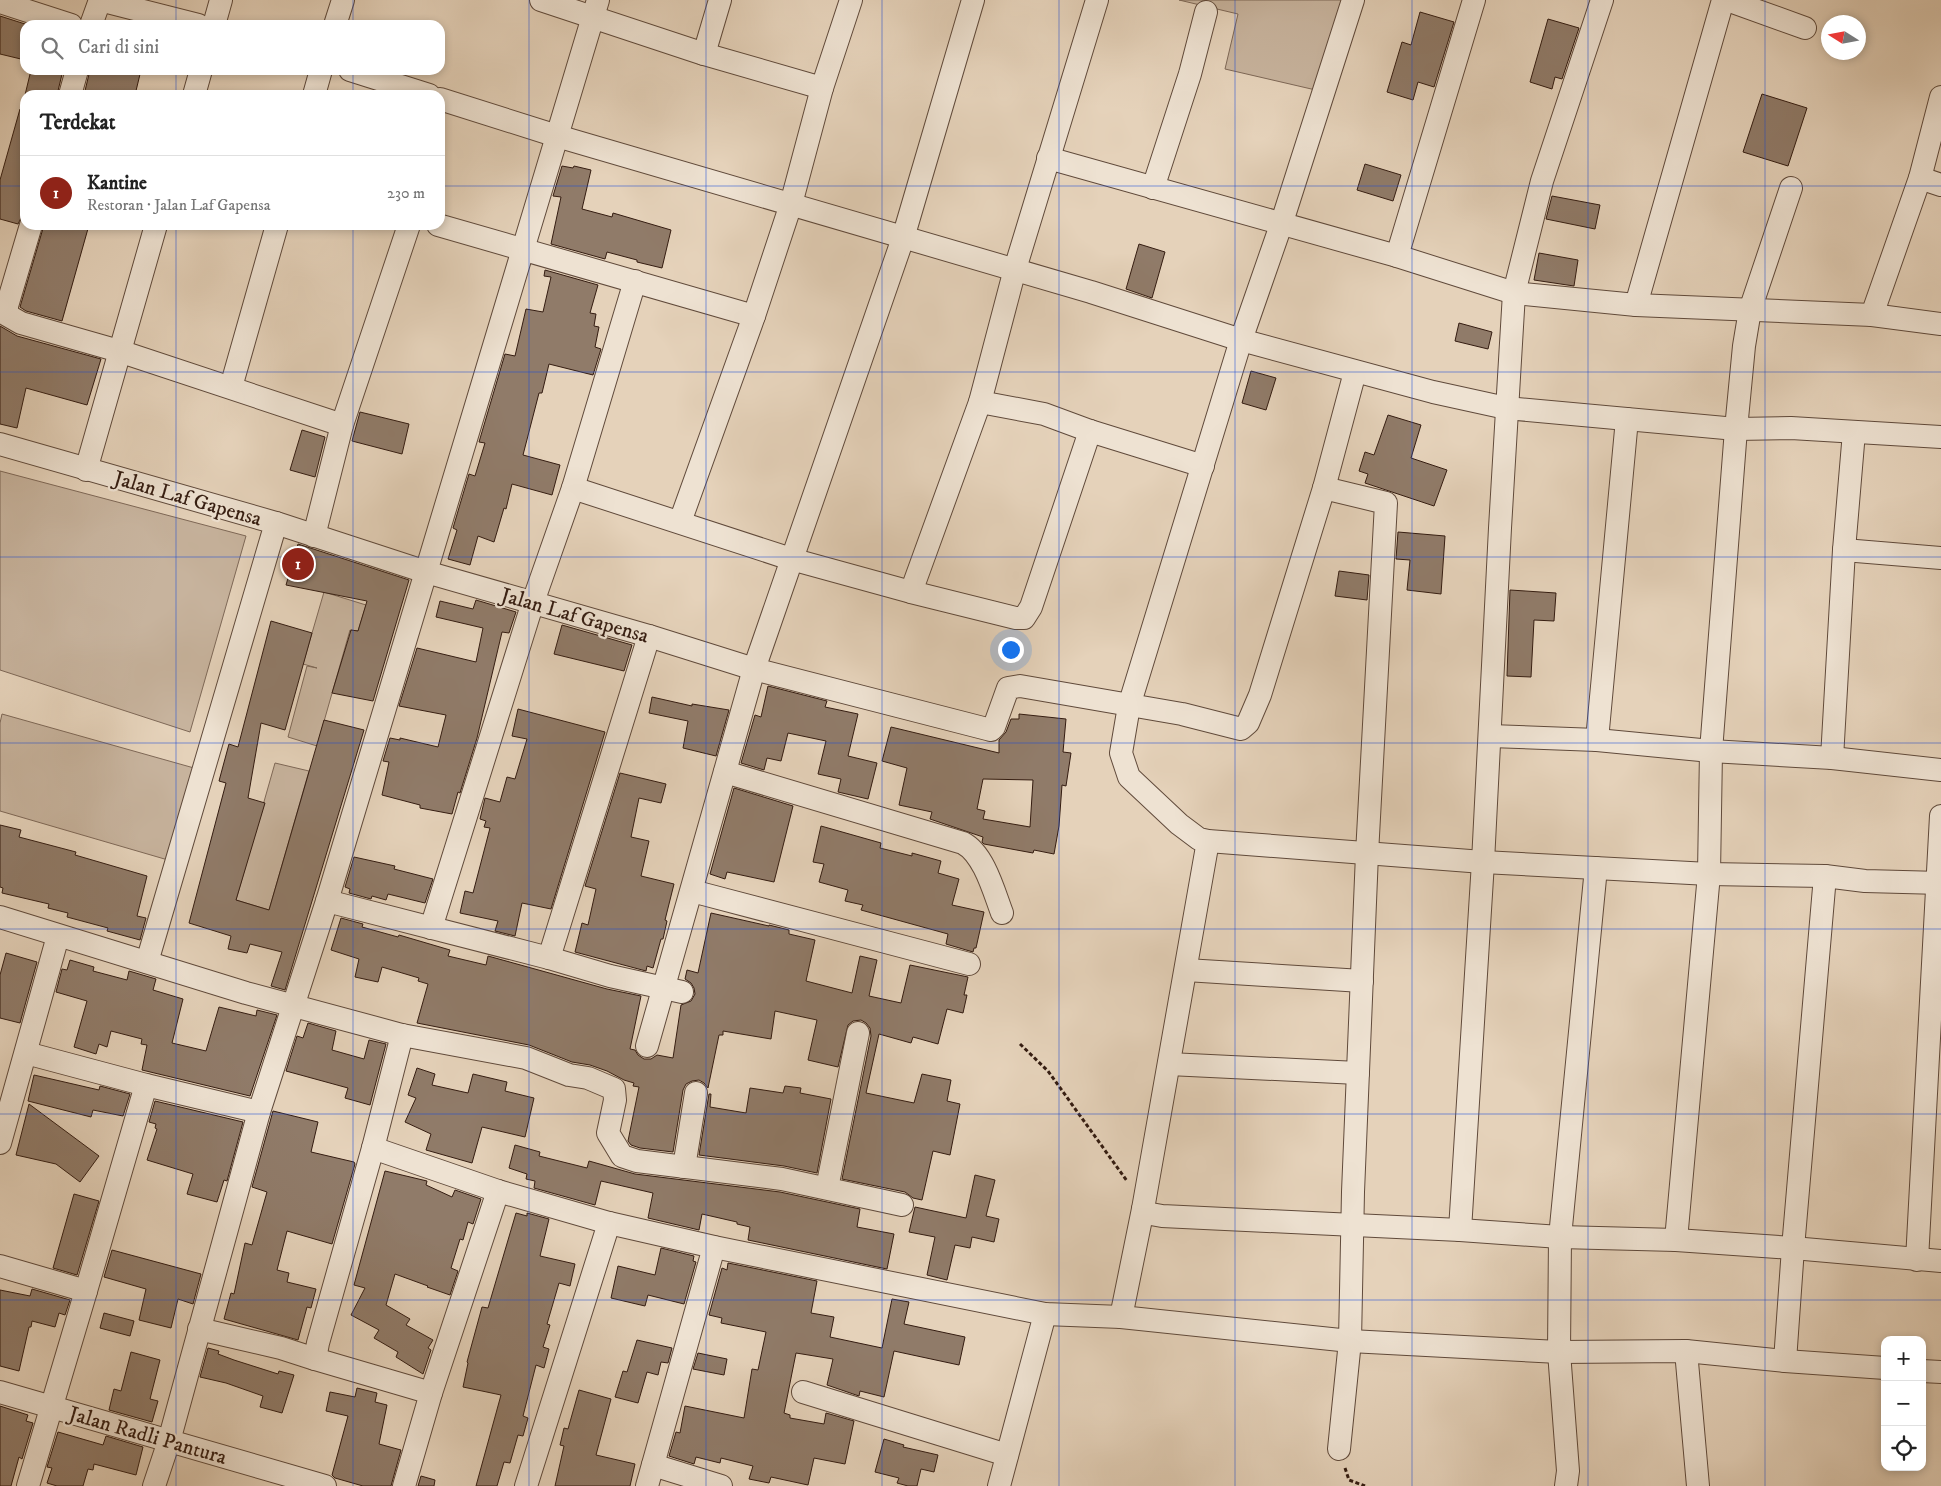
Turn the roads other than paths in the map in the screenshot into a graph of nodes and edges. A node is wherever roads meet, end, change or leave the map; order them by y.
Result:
1 (221, 0) edge
2 (343, 0) edge
3 (541, 0) edge
4 (720, 0) edge
5 (851, 0) edge
6 (973, 0) edge
7 (1097, 0) edge
8 (1353, 0) edge
9 (1474, 0) edge
10 (1602, 0) edge
11 (1725, 0) edge
12 (0, 2) edge
13 (595, 9) edge
14 (1206, 12) dead end
15 (56, 20) edge
16 (93, 20) edge
17 (178, 20) edge
18 (215, 20) edge
19 (337, 20) edge
20 (1805, 28) dead end
21 (704, 54) junction
22 (76, 75) edge
23 (200, 75) edge
24 (320, 75) edge
25 (366, 75) edge
26 (822, 88) junction
27 (71, 90) edge
28 (195, 90) edge
29 (315, 90) edge
30 (413, 90) edge
31 (1941, 96) edge
32 (445, 101) edge
33 (557, 136) junction
34 (1048, 158) junction
35 (1920, 178) junction
36 (1941, 185) edge
37 (1153, 188) junction
38 (1791, 188) dead end
39 (791, 204) junction
40 (1281, 225) junction
41 (445, 227) edge
42 (30, 230) edge
43 (155, 230) edge
44 (277, 230) edge
45 (407, 230) edge
46 (903, 238) junction
47 (522, 248) junction
48 (1397, 256) junction
49 (1015, 269) junction
50 (635, 281) junction
51 (1514, 293) junction
52 (1636, 305) junction
53 (1750, 310) junction
54 (1872, 315) junction
55 (754, 316) junction
56 (1941, 324) edge
57 (1241, 340) junction
58 (119, 351) junction
59 (1355, 372) junction
60 (232, 387) junction
61 (980, 402) junction
62 (1506, 408) junction
63 (1627, 419) junction
64 (342, 425) junction
65 (1736, 429) junction
66 (1090, 431) junction
67 (1854, 432) junction
68 (1941, 437) edge
69 (0, 444) edge
70 (1203, 466) junction
71 (86, 470) junction
72 (573, 488) junction
73 (1324, 488) junction
74 (680, 522) junction
75 (276, 523) junction
76 (314, 536) junction
77 (1844, 550) junction
78 (1941, 558) edge
79 (791, 559) junction
80 (426, 572) junction
81 (911, 592) junction
82 (533, 602) junction
83 (649, 636) junction
84 (754, 669) junction
85 (1129, 706) junction
86 (1490, 736) junction
87 (1596, 740) junction
88 (1711, 751) junction
89 (1832, 758) junction
90 (1941, 770) edge
91 (725, 772) junction
92 (1941, 816) edge
93 (1208, 841) junction
94 (1367, 854) junction
95 (1484, 862) junction
96 (1596, 868) junction
97 (1708, 874) junction
98 (1825, 876) junction
99 (1939, 882) edge
100 (692, 891) junction
101 (327, 901) junction
102 (1002, 913) dead end
103 (0, 917) edge
104 (431, 928) junction
105 (58, 936) junction
106 (549, 958) junction
107 (147, 962) junction
108 (969, 964) dead end
109 (1186, 970) junction
110 (1362, 981) junction
111 (672, 989) junction
112 (294, 1006) junction
113 (858, 1033) dead end
114 (402, 1035) junction
115 (647, 1046) dead end
116 (26, 1053) junction
117 (1168, 1064) junction
118 (1358, 1073) junction
119 (146, 1086) junction
120 (696, 1093) dead end
121 (259, 1112) junction
122 (0, 1144) edge
123 (373, 1148) junction
124 (684, 1167) junction
125 (827, 1188) junction
126 (498, 1191) junction
127 (902, 1205) dead end
128 (1143, 1210) junction
129 (609, 1224) junction
130 (1352, 1226) junction
131 (1460, 1230) junction
132 (1560, 1237) junction
133 (1676, 1240) junction
134 (714, 1247) junction
135 (1793, 1248) junction
136 (1917, 1260) junction
137 (1941, 1261) edge
138 (0, 1266) edge
139 (86, 1291) junction
140 (1046, 1314) junction
141 (1121, 1317) junction
142 (200, 1329) junction
143 (1350, 1341) junction
144 (1686, 1351) junction
145 (1559, 1352) junction
146 (315, 1359) junction
147 (1785, 1361) junction
148 (1881, 1368) edge
149 (1926, 1371) edge
150 (1941, 1372) edge
151 (0, 1392) edge
152 (803, 1392) dead end
153 (431, 1394) junction
154 (53, 1407) junction
155 (168, 1441) junction
156 (1339, 1450) road end
157 (1007, 1455) junction
158 (650, 1476) edge
159 (28, 1486) edge
160 (154, 1486) edge
161 (325, 1486) edge
162 (404, 1486) edge
163 (526, 1486) edge
164 (720, 1486) edge
165 (999, 1486) edge
166 (1566, 1486) edge
167 (1698, 1486) edge

1 - 18 street
2 - 19 street
3 - 13 street
4 - 21 street
5 - 26 street
6 - 46 street
7 - 34 street
8 - 40 street
9 - 48 street
10 - 51 street
11 - 20 street
11 - 52 street
12 - 15 street
13 - 21 street
13 - 33 street
14 - 37 street
16 - 17 street
21 - 26 street
22 - 27 street
23 - 28 street
24 - 29 street
25 - 30 street
26 - 39 street
31 - 35 street
32 - 33 street
33 - 39 street
33 - 47 street
34 - 37 street
34 - 49 street
35 - 36 street
35 - 54 street
37 - 40 street
38 - 53 street
39 - 46 street
39 - 55 street
40 - 48 street
40 - 57 street
41 - 47 street
42 - 58 street
43 - 58 street
44 - 60 street
45 - 64 street
46 - 49 street
46 - 79 street
47 - 50 street
47 - 80 street
48 - 51 street
49 - 57 street
49 - 61 street
50 - 55 street
50 - 72 street
51 - 52 street
51 - 62 street
52 - 53 street
53 - 54 street
53 - 65 street
54 - 56 street
55 - 74 street
57 - 59 street
57 - 70 street
58 - 60 street
58 - 71 street
59 - 62 street
59 - 73 street
60 - 64 street
61 - 66 street
61 - 81 street
62 - 63 street
62 - 86 street
63 - 65 street
63 - 87 street
64 - 76 street
65 - 67 street
65 - 88 street
66 - 70 street
66 - 81 street
67 - 68 street
67 - 77 street
69 - 71 street, Jalan Laf Gapensa
70 - 85 street
71 - 75 street, Jalan Laf Gapensa
72 - 74 street
72 - 82 street
73 - 85 street
73 - 94 street
74 - 79 street
75 - 76 street, Jalan Laf Gapensa
75 - 107 street
76 - 80 street, Jalan Laf Gapensa
77 - 78 street
77 - 89 street
79 - 81 street
79 - 84 street
80 - 82 street, Jalan Laf Gapensa
80 - 101 street
82 - 83 street, Jalan Laf Gapensa
82 - 104 street
83 - 84 street, Jalan Laf Gapensa
83 - 106 street
84 - 85 street, Jalan Laf Gapensa
84 - 91 street
85 - 93 street
86 - 87 street
86 - 95 street
87 - 88 street
88 - 89 street
88 - 97 street
89 - 90 street
91 - 100 street
91 - 102 street
92 - 99 street
93 - 94 street
93 - 109 street
94 - 95 street
94 - 110 street
95 - 96 street
95 - 131 street
96 - 97 street
96 - 132 street
97 - 98 street
97 - 133 street
98 - 99 street
98 - 135 street
99 - 136 street
100 - 108 street
100 - 111 street
101 - 104 street
101 - 112 street
103 - 105 street
104 - 106 street
105 - 107 street
105 - 116 street
106 - 111 street
107 - 112 street
109 - 110 street
109 - 117 street
110 - 118 street
111 - 115 street
112 - 114 street
112 - 121 street
113 - 125 street
114 - 123 street
114 - 124 street
116 - 119 street
116 - 122 street
117 - 118 street
117 - 128 street
118 - 130 street
119 - 121 street
119 - 139 street
120 - 124 street
121 - 142 street
123 - 126 street
123 - 146 street
124 - 125 street
125 - 127 street
126 - 129 street
126 - 153 street
128 - 130 street
128 - 141 street
129 - 134 street
129 - 163 street
130 - 131 street
130 - 143 street
131 - 132 street
132 - 133 street
132 - 145 street
133 - 135 street
134 - 140 street
134 - 158 street
135 - 136 street
135 - 147 street
136 - 137 street
138 - 139 street
139 - 154 street
140 - 141 street
140 - 157 street
141 - 143 street
142 - 146 street
142 - 155 street
143 - 145 street
143 - 156 street
144 - 145 street
144 - 147 street
144 - 167 street
145 - 166 street
146 - 153 street
147 - 148 street
149 - 150 street
151 - 154 street, Jalan Radli Pantura
152 - 157 street
153 - 162 street
154 - 155 street, Jalan Radli Pantura
154 - 159 street
155 - 160 street
155 - 161 street, Jalan Radli Pantura
157 - 165 street
158 - 164 street

